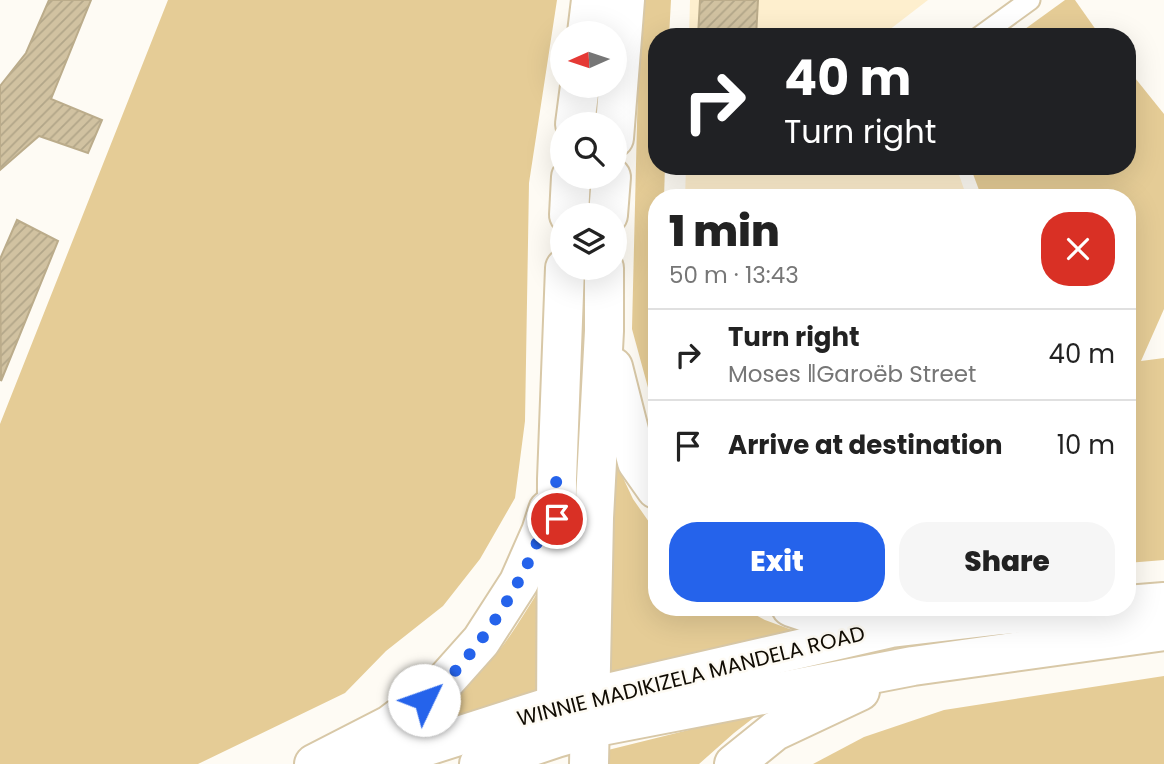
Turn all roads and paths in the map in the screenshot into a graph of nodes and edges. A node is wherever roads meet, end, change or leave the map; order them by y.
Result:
1 (591, 0) edge
2 (625, 0) edge
3 (1030, 0) edge
4 (588, 21) edge
5 (991, 28) edge
6 (616, 112) edge
7 (565, 280) edge
8 (604, 280) edge
9 (604, 331) junction
10 (648, 478) edge
11 (557, 479) junction
12 (1164, 602) edge
13 (1136, 604) edge
14 (823, 616) edge
15 (993, 616) edge
16 (891, 628) junction
17 (1164, 631) edge
18 (913, 666) junction
19 (573, 733) edge
20 (314, 764) edge
21 (371, 764) edge
22 (479, 764) edge
23 (734, 764) edge

1 - 4 main road
2 - 6 main road
3 - 5 lane
7 - 11 main road
8 - 9 main road
9 - 10 main road
9 - 19 main road
11 - 19 main road
11 - 20 main road
12 - 13 main road
14 - 16 main road
15 - 16 main road, WINNIE MADIKIZELA MANDELA ROAD
16 - 19 main road, WINNIE MADIKIZELA MANDELA ROAD
17 - 18 main road, WINNIE MADIKIZELA MANDELA ROAD
18 - 19 main road, WINNIE MADIKIZELA MANDELA ROAD
18 - 23 main road
19 - 21 main road, WINNIE MADIKIZELA MANDELA ROAD
19 - 22 main road, WINNIE MADIKIZELA MANDELA ROAD

